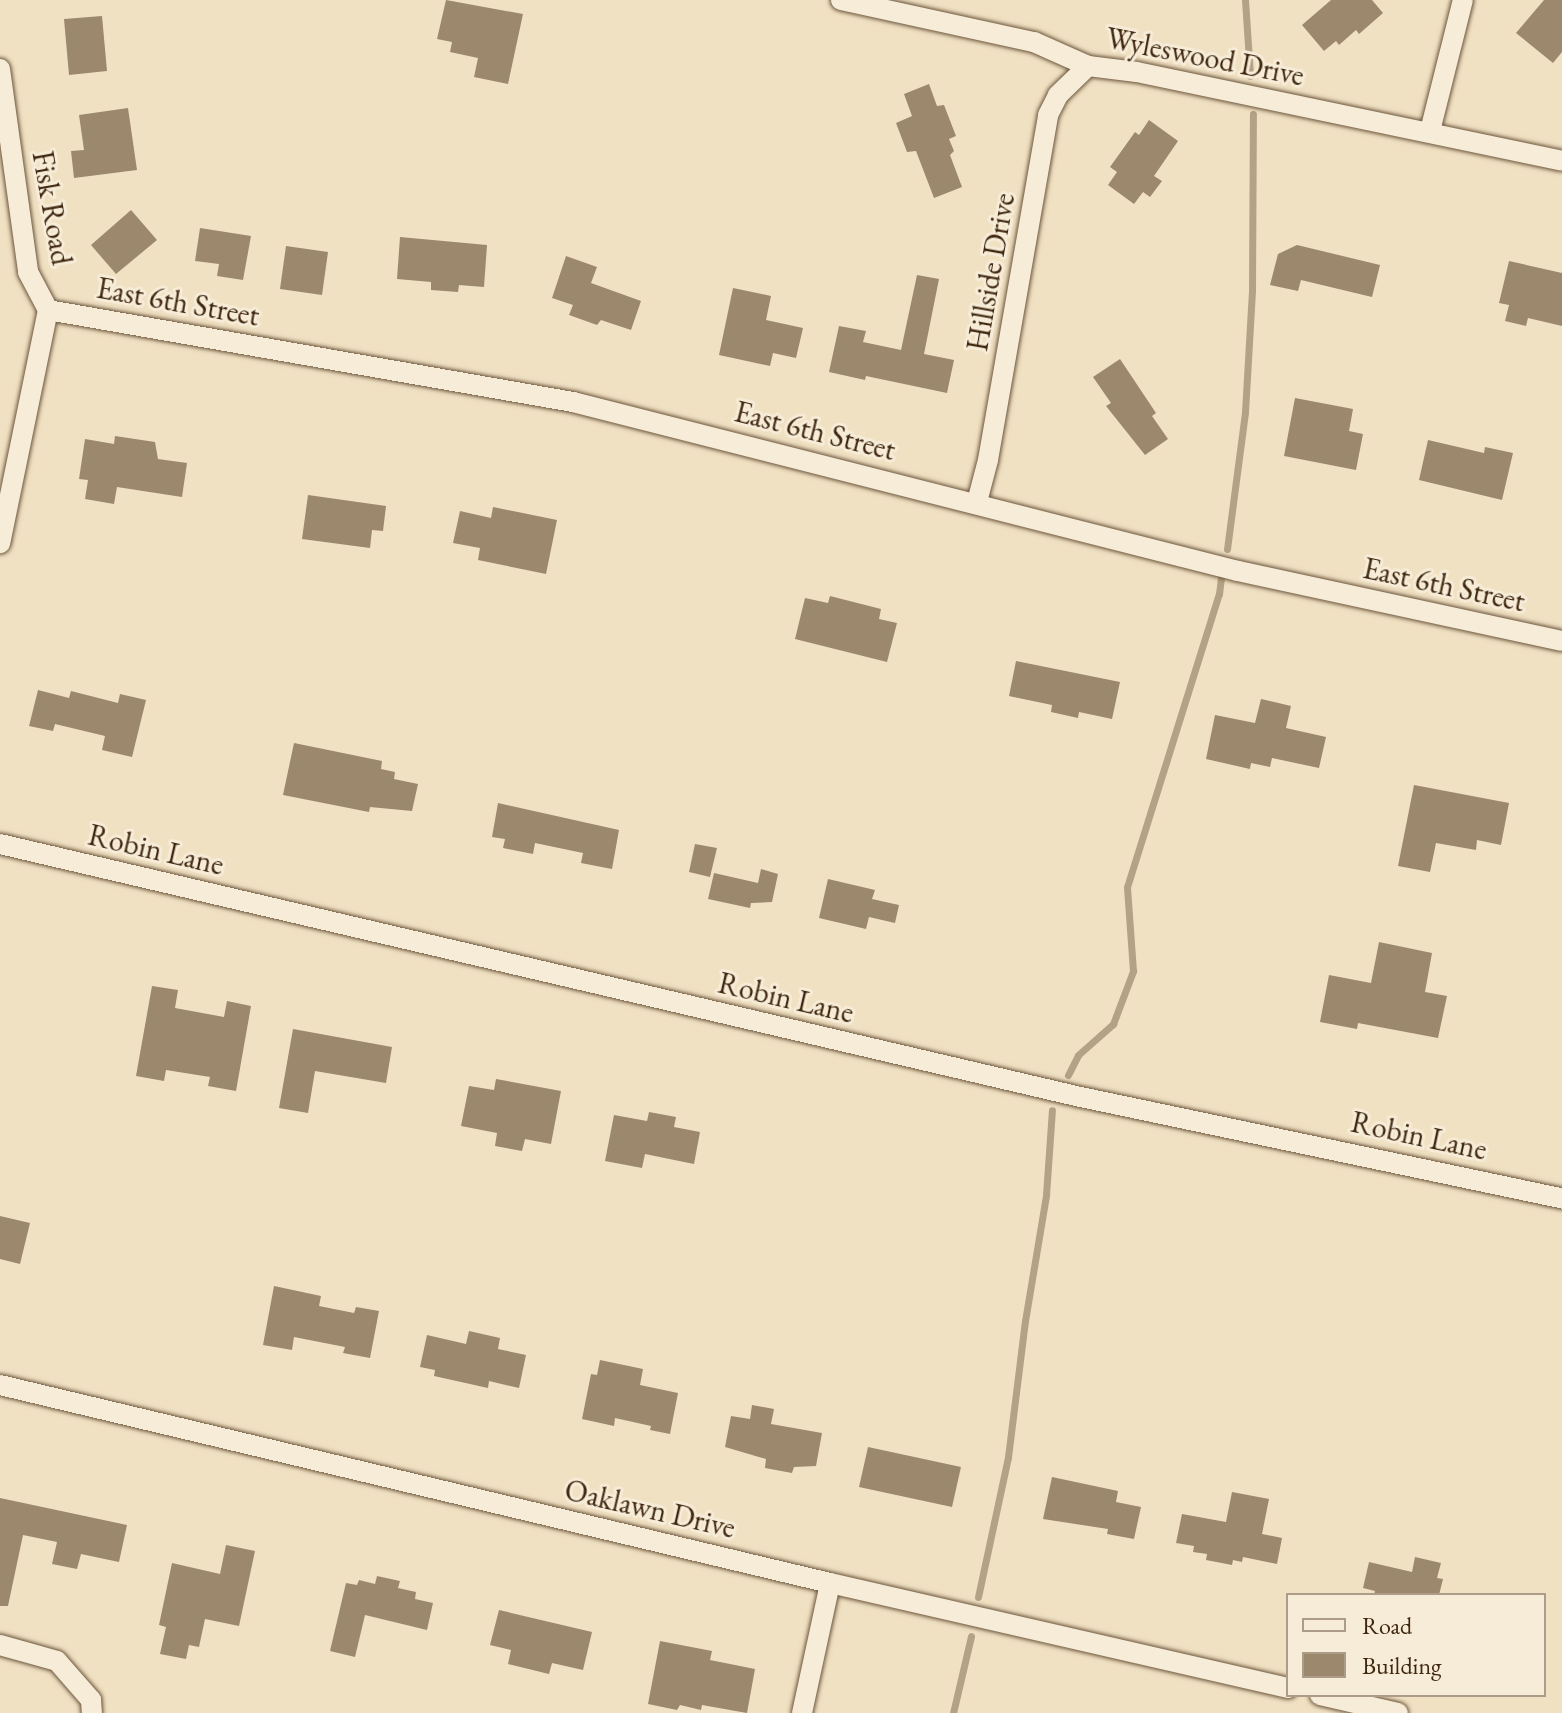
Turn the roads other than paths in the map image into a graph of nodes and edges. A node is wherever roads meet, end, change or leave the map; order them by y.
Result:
1 (841, 0) edge
2 (1463, 0) edge
3 (1088, 66) junction
4 (0, 69) edge
5 (1430, 131) junction
6 (1562, 161) edge
7 (48, 310) junction
8 (977, 502) junction
9 (0, 543) edge
10 (1562, 641) edge
11 (0, 844) edge
12 (1562, 1198) edge
13 (0, 1385) edge
14 (830, 1583) junction
15 (0, 1645) edge
16 (1286, 1688) edge
17 (1329, 1697) edge
18 (91, 1707) edge
19 (802, 1713) edge
20 (1398, 1713) edge

1 - 3 street, Wyleswood Drive
2 - 5 street
3 - 5 street, Wyleswood Drive
3 - 8 street, Hillside Drive
4 - 7 street, Fisk Road
5 - 6 street, Wyleswood Drive
7 - 8 street, East 6th Street
7 - 9 street, Fisk Road
8 - 10 street, East 6th Street
11 - 12 street, Robin Lane
13 - 14 street, Oaklawn Drive
14 - 16 street, Oaklawn Drive
14 - 19 street
15 - 18 street
17 - 20 street

